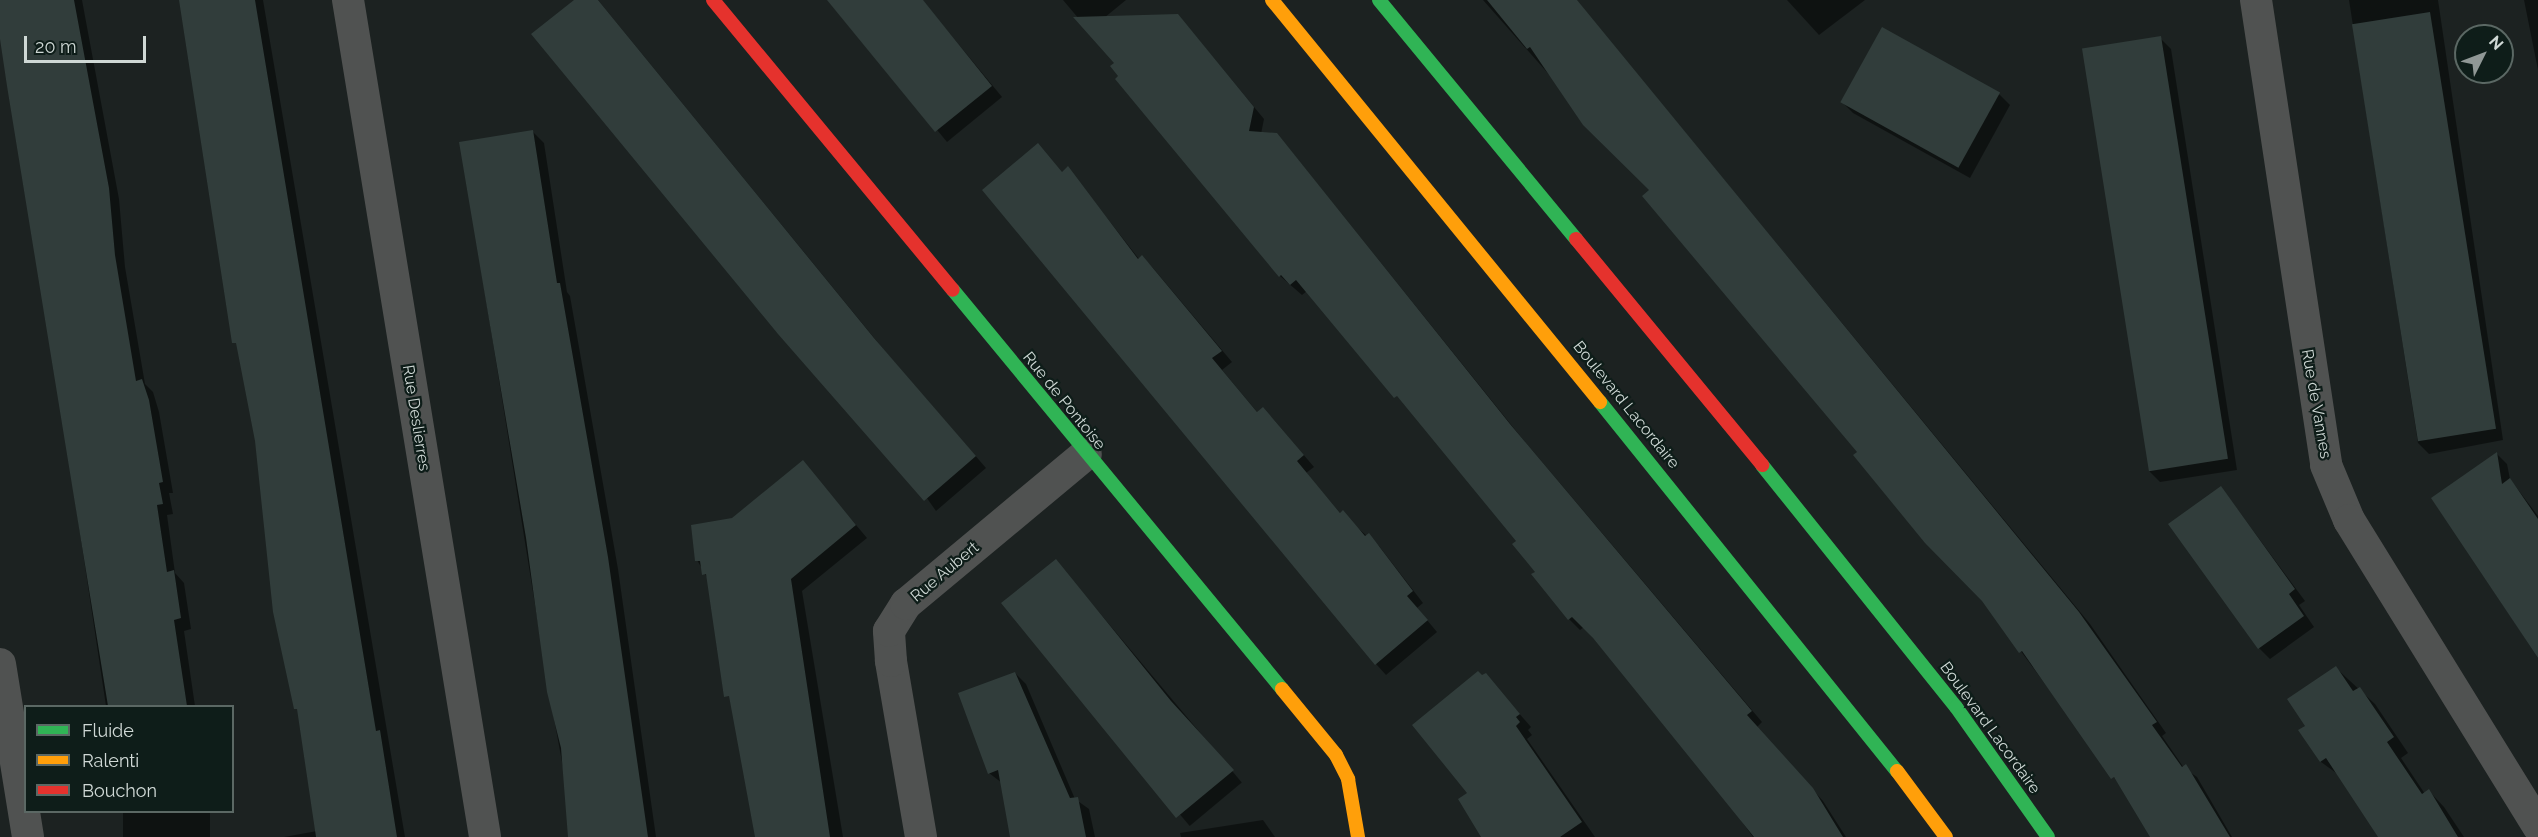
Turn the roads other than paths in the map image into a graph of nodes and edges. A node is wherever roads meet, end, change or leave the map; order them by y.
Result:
1 (348, 0) edge
2 (713, 0) edge
3 (1272, 0) edge
4 (1379, 0) edge
5 (2256, 0) edge
6 (1086, 454) junction
7 (0, 664) edge
8 (24, 812) edge
9 (24, 813) edge
10 (2538, 826) edge
11 (28, 837) edge
12 (485, 837) edge
13 (921, 837) edge
14 (1359, 837) edge
15 (1946, 837) edge
16 (2048, 837) edge

1 - 12 street, Rue Deslierres
2 - 6 main road, Rue de Pontoise
3 - 15 main road, Boulevard Lacordaire
4 - 16 main road, Boulevard Lacordaire
5 - 10 street, Rue de Vannes
6 - 13 street, Rue Aubert
6 - 14 main road, Rue de Pontoise
7 - 8 street
9 - 11 street

